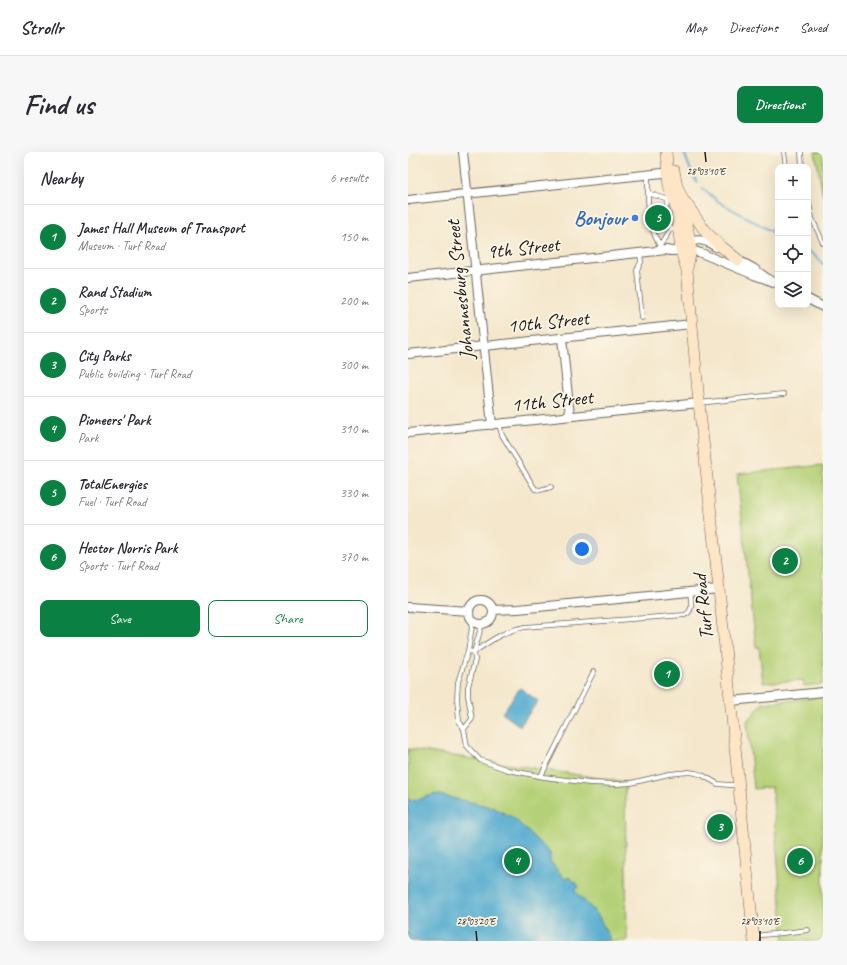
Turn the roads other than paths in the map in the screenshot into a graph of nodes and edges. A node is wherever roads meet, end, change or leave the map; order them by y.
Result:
1 (463, 152) edge
2 (666, 152) edge
3 (672, 152) edge
4 (784, 152) edge
5 (801, 152) edge
6 (786, 164) edge
7 (802, 164) edge
8 (671, 172) junction
9 (648, 174) junction
10 (648, 193) junction
11 (467, 194) junction
12 (670, 197) junction
13 (408, 200) edge
14 (683, 200) junction
15 (808, 200) edge
16 (682, 241) junction
17 (823, 243) edge
18 (663, 249) junction
19 (640, 253) junction
20 (738, 260) junction
21 (475, 270) junction
22 (408, 278) edge
23 (775, 283) edge
24 (811, 301) edge
25 (823, 307) edge
26 (642, 318) dead end
27 (692, 324) junction
28 (562, 338) junction
29 (484, 346) junction
30 (408, 354) edge
31 (784, 394) dead end
32 (698, 403) junction
33 (570, 416) junction
34 (496, 424) junction
35 (408, 433) edge
36 (551, 487) dead end
37 (718, 589) junction
38 (690, 592) junction
39 (408, 608) edge
40 (493, 610) junction
41 (469, 611) junction
42 (473, 620) junction
43 (482, 624) junction
44 (468, 651) junction
45 (474, 652) junction
46 (594, 671) dead end
47 (823, 692) edge
48 (731, 701) junction
49 (464, 729) junction
50 (541, 776) junction
51 (739, 785) junction
52 (808, 930) dead end
53 (753, 938) edge

1 - 11 street, Johannesburg Street
2 - 8 main road, Turf Road
3 - 8 main road, Turf Road
4 - 6 lane
5 - 7 lane
8 - 9 street
8 - 12 main road, Turf Road
8 - 14 main road, Turf Road
9 - 10 lane
9 - 11 street
10 - 12 lane
10 - 18 lane
11 - 13 street
11 - 21 street, Johannesburg Street
12 - 16 main road, Turf Road
14 - 16 main road, Turf Road
14 - 20 main road
15 - 17 lane
16 - 18 lane
16 - 18 street, 9th Street
16 - 20 street, 9th Street
16 - 23 street
16 - 27 main road, Turf Road
18 - 19 street, 9th Street
19 - 21 street, 9th Street
19 - 26 lane
20 - 23 street, 9th Street
21 - 22 street, 9th Street
21 - 29 street, Johannesburg Street
24 - 25 street
27 - 28 street, 10th Street
27 - 32 main road, Turf Road
28 - 29 street, 10th Street
28 - 33 street
29 - 30 street, 10th Street
29 - 34 street, Johannesburg Street
31 - 32 lane
32 - 33 street, 11th Street
32 - 37 main road, Turf Road
33 - 34 street, 11th Street
34 - 35 street, 11th Street
34 - 36 lane
37 - 38 street
37 - 48 main road, Turf Road
38 - 40 street
38 - 45 lane
39 - 41 street
40 - 41 street
40 - 43 street
41 - 42 street
42 - 43 street
42 - 44 lane
43 - 45 lane
44 - 45 lane
44 - 49 lane
45 - 49 lane
46 - 50 lane
47 - 48 street
48 - 51 main road, Turf Road
49 - 50 lane
50 - 51 lane
51 - 53 main road, Turf Road
52 - 53 lane

